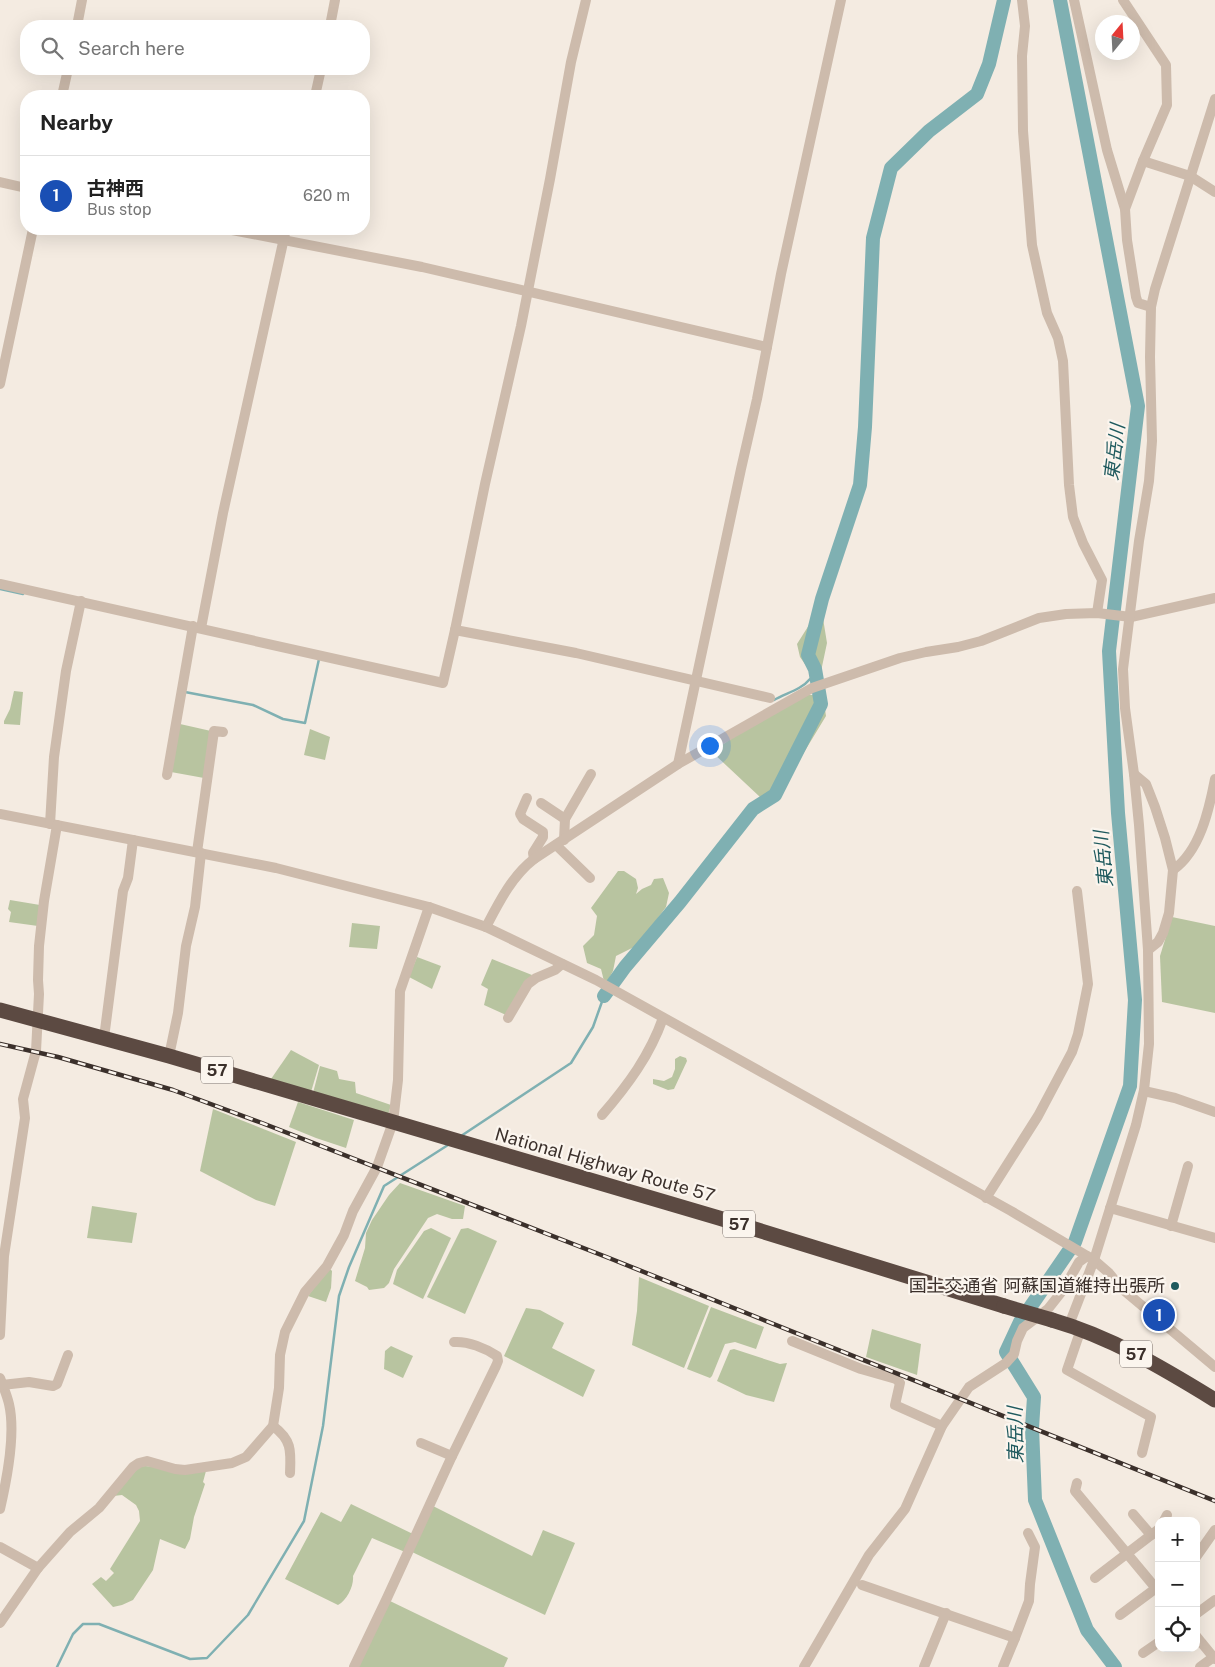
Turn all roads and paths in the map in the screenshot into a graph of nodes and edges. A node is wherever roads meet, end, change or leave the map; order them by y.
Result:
1 (82, 0) edge
2 (335, 0) edge
3 (586, 0) edge
4 (841, 0) edge
5 (1022, 0) edge
6 (1074, 0) edge
7 (1123, 0) edge
8 (78, 20) edge
9 (331, 20) edge
10 (67, 75) edge
11 (320, 75) edge
12 (63, 90) edge
13 (316, 90) edge
14 (1215, 99) edge
15 (1143, 161) junction
16 (1190, 176) junction
17 (0, 182) edge
18 (20, 187) edge
19 (1215, 192) edge
20 (1124, 209) junction
21 (32, 235) edge
22 (258, 235) edge
23 (285, 235) edge
24 (284, 240) junction
25 (527, 292) junction
26 (1151, 308) junction
27 (767, 346) junction
28 (0, 384) edge
29 (0, 584) edge
30 (1215, 598) edge
31 (81, 601) junction
32 (1097, 613) junction
33 (1131, 617) junction
34 (197, 627) junction
35 (455, 630) junction
36 (696, 680) junction
37 (770, 698) dead end
38 (223, 732) dead end
39 (678, 764) junction
40 (591, 774) dead end
41 (1134, 774) junction
42 (167, 775) dead end
43 (1215, 779) edge
44 (527, 798) dead end
45 (541, 803) dead end
46 (0, 814) edge
47 (565, 818) junction
48 (54, 824) junction
49 (132, 840) junction
50 (560, 842) junction
51 (199, 853) junction
52 (534, 859) junction
53 (1173, 870) junction
54 (590, 878) dead end
55 (1077, 891) dead end
56 (429, 907) junction
57 (486, 927) junction
58 (1148, 950) junction
59 (562, 964) junction
60 (0, 1010) edge
61 (508, 1018) dead end
62 (663, 1018) junction
63 (38, 1019) junction
64 (104, 1038) junction
65 (169, 1056) junction
66 (1144, 1091) junction
67 (1215, 1112) edge
68 (602, 1115) dead end
69 (393, 1122) junction
70 (1188, 1166) dead end
71 (986, 1198) junction
72 (1110, 1208) junction
73 (1171, 1226) junction
74 (1215, 1238) edge
75 (1088, 1256) junction
76 (1, 1316) edge
77 (1075, 1327) junction
78 (0, 1335) edge
79 (792, 1341) dead end
80 (454, 1342) dead end
81 (68, 1355) dead end
82 (1215, 1367) edge
83 (1, 1381) edge
84 (1215, 1400) edge
85 (273, 1426) junction
86 (942, 1426) junction
87 (421, 1444) dead end
88 (1142, 1453) dead end
89 (452, 1456) junction
90 (290, 1473) dead end
91 (1077, 1483) dead end
92 (0, 1508) edge
93 (1133, 1514) dead end
94 (1215, 1530) edge
95 (1155, 1532) edge
96 (1028, 1533) dead end
97 (0, 1547) edge
98 (1200, 1551) edge
99 (1127, 1554) junction
100 (38, 1568) junction
101 (1095, 1578) dead end
102 (862, 1585) dead end
103 (1155, 1586) edge
104 (1155, 1591) edge
105 (1215, 1600) edge
106 (1200, 1611) edge
107 (946, 1613) junction
108 (1120, 1615) dead end
109 (0, 1623) edge
110 (1015, 1638) junction
111 (1200, 1640) edge
112 (1155, 1645) edge
113 (1143, 1653) dead end
114 (1215, 1657) edge
115 (354, 1667) edge
116 (804, 1667) edge
117 (924, 1667) edge
118 (1003, 1667) edge
119 (1200, 1667) edge

1 - 8 street
2 - 9 street
3 - 25 street
4 - 27 street
5 - 32 street
6 - 20 street
7 - 15 street
10 - 12 street
11 - 13 street
14 - 16 street
15 - 16 street
15 - 20 street
16 - 19 street
16 - 26 street
17 - 18 street
20 - 26 street
21 - 28 street
22 - 24 street
23 - 24 street
24 - 25 street
24 - 34 street
25 - 27 street
25 - 35 street
26 - 33 street
27 - 36 street
29 - 31 street
30 - 33 street
31 - 34 street
31 - 48 street
32 - 33 street
32 - 39 street
33 - 41 street
34 - 35 street
34 - 42 street
35 - 36 street
36 - 37 street
36 - 39 street
38 - 51 street
39 - 50 street
40 - 47 street
41 - 53 street
41 - 58 street
43 - 53 street
44 - 52 street
45 - 47 street
46 - 48 street
47 - 50 street
48 - 49 street
48 - 63 street
49 - 51 street
49 - 64 street
50 - 52 street
50 - 54 street
51 - 56 street
51 - 65 street
52 - 57 street
53 - 58 street
55 - 71 street
56 - 57 street
56 - 69 street
57 - 59 street
58 - 66 street
59 - 61 street
59 - 62 street
60 - 63 highway, National Highway Route 57 / 57
62 - 68 street
62 - 71 street
63 - 64 highway, National Highway Route 57 / 57
63 - 76 street
64 - 65 highway, National Highway Route 57 / 57
65 - 69 highway, National Highway Route 57 / 57
66 - 67 street
66 - 72 street
69 - 77 highway, National Highway Route 57 / 57, bridge
69 - 85 street
70 - 73 street
71 - 75 street
72 - 73 street
72 - 75 street
73 - 74 street
75 - 77 street
75 - 82 street
75 - 86 street
76 - 78 street
77 - 84 highway, National Highway Route 57 / 57
77 - 88 street
79 - 86 street
80 - 89 street
81 - 83 street
83 - 92 street
85 - 90 street
85 - 100 street
86 - 116 street
87 - 89 street
89 - 115 street
91 - 99 street
93 - 95 street
94 - 98 street
95 - 99 street
96 - 110 street
97 - 100 street
99 - 101 street
99 - 103 street
100 - 109 street
102 - 107 street
104 - 108 street
105 - 106 street
107 - 110 street
107 - 117 street
110 - 118 street
111 - 114 street
112 - 113 street
114 - 119 street

